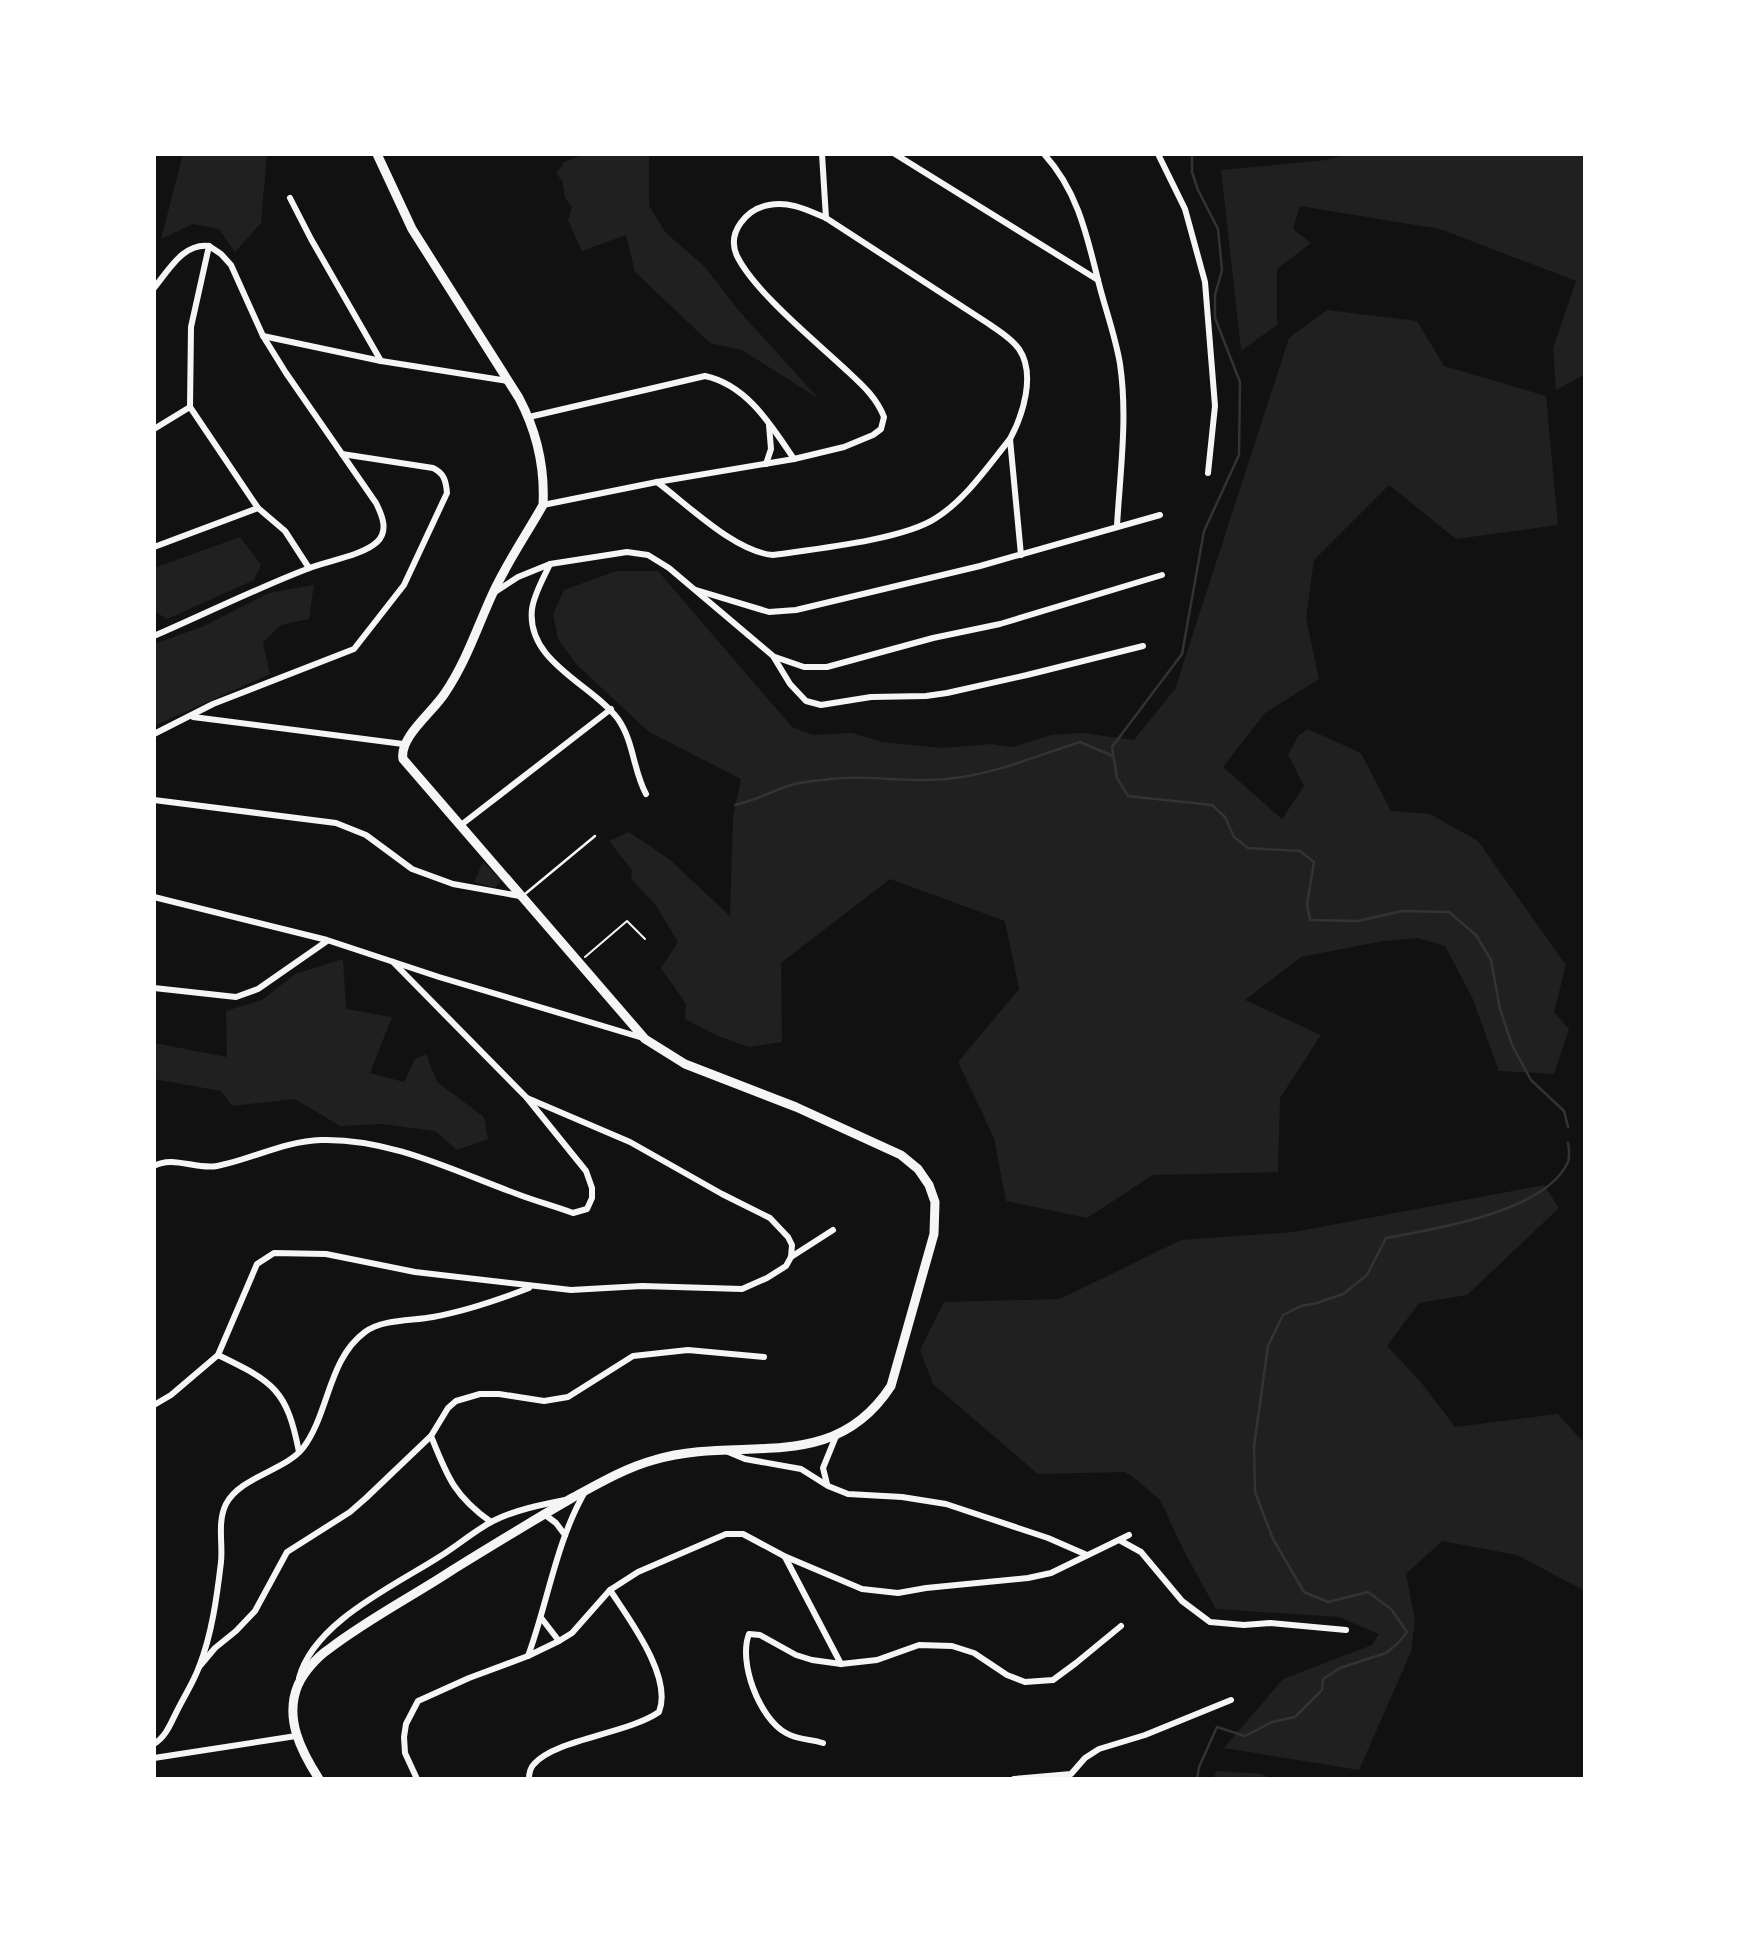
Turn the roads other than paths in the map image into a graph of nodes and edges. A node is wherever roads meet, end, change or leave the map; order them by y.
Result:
1 (377, 154) edge
2 (822, 154) edge
3 (895, 154) edge
4 (1044, 154) edge
5 (1158, 154) edge
6 (290, 198) dead end
7 (825, 218) junction
8 (209, 246) junction
9 (1098, 280) junction
10 (154, 288) edge
11 (263, 336) junction
12 (381, 361) junction
13 (508, 382) junction
14 (190, 407) junction
15 (529, 417) junction
16 (768, 422) junction
17 (154, 429) edge
18 (1010, 439) junction
19 (342, 454) junction
20 (794, 458) junction
21 (766, 464) junction
22 (1208, 473) dead end
23 (657, 482) junction
24 (543, 505) junction
25 (258, 508) junction
26 (1160, 515) dead end
27 (1117, 526) junction
28 (154, 547) edge
29 (1020, 555) junction
30 (550, 564) junction
31 (309, 568) junction
32 (1162, 575) dead end
33 (691, 588) junction
34 (492, 593) junction
35 (154, 636) edge
36 (1143, 646) dead end
37 (773, 656) junction
38 (611, 709) junction
39 (191, 716) junction
40 (154, 734) edge
41 (403, 744) junction
42 (646, 794) dead end
43 (154, 800) edge
44 (461, 825) junction
45 (595, 836) dead end
46 (522, 896) junction
47 (154, 897) edge
48 (327, 940) junction
49 (393, 962) junction
50 (154, 988) edge
51 (645, 1039) junction
52 (527, 1098) junction
53 (154, 1166) edge
54 (832, 1230) dead end
55 (791, 1257) junction
56 (531, 1287) junction
57 (218, 1355) junction
58 (764, 1357) dead end
59 (154, 1405) edge
60 (431, 1436) junction
61 (836, 1436) junction
62 (721, 1449) junction
63 (299, 1452) junction
64 (828, 1486) junction
65 (587, 1490) junction
66 (573, 1498) junction
67 (544, 1514) junction
68 (491, 1522) junction
69 (565, 1535) junction
70 (1129, 1535) dead end
71 (1121, 1541) junction
72 (1087, 1555) junction
73 (784, 1556) junction
74 (610, 1590) junction
75 (542, 1619) junction
76 (1121, 1626) dead end
77 (1346, 1630) dead end
78 (559, 1642) junction
79 (528, 1656) junction
80 (841, 1664) junction
81 (199, 1667) junction
82 (298, 1687) junction
83 (1231, 1700) dead end
84 (296, 1736) junction
85 (823, 1743) dead end
86 (154, 1744) edge
87 (154, 1758) edge
88 (1073, 1777) edge
89 (318, 1779) edge
90 (417, 1779) edge
91 (529, 1779) edge
92 (1014, 1779) edge

1 - 13 main road
2 - 7 street
3 - 9 street
4 - 9 street
5 - 22 street
6 - 12 street
7 - 18 street
7 - 20 street
8 - 10 street
8 - 11 street
8 - 14 street
9 - 27 street
11 - 12 street
11 - 19 street
12 - 13 street
13 - 15 main road
14 - 17 street
14 - 25 street
15 - 16 street
15 - 24 main road
16 - 20 street
16 - 21 street
18 - 23 street
18 - 29 street
19 - 31 street
19 - 39 street
20 - 21 street
21 - 23 street
23 - 24 street
24 - 34 main road
25 - 28 street
25 - 31 street
26 - 27 street
27 - 29 street
29 - 33 street
30 - 33 street
30 - 34 street
30 - 38 street
31 - 35 street
32 - 37 street
33 - 37 street
34 - 41 main road
36 - 37 street
38 - 42 street
38 - 44 street
39 - 40 street
39 - 41 street
41 - 44 main road
43 - 46 street
44 - 46 main road
45 - 46 lane
46 - 51 main road
47 - 48 street
48 - 49 street
48 - 50 street
49 - 51 street
49 - 52 street
51 - 61 main road
52 - 53 street
52 - 55 street
54 - 55 street
55 - 56 street
56 - 57 street
56 - 63 street
57 - 59 street
57 - 63 street
58 - 60 street
60 - 68 street
60 - 81 street
61 - 62 main road
61 - 64 street
62 - 64 street
62 - 65 main road
63 - 81 street
64 - 72 street
65 - 66 main road
65 - 69 street
66 - 67 main road
66 - 68 street
67 - 69 street
67 - 82 main road
68 - 82 street
69 - 75 street
70 - 71 street
71 - 72 street
71 - 77 street
72 - 73 street
73 - 74 street
73 - 80 street
74 - 78 street
74 - 91 street
75 - 78 street
75 - 79 street
76 - 80 street
78 - 79 street
79 - 90 street
80 - 85 street
81 - 86 street
82 - 84 main road
83 - 88 street
84 - 87 street
84 - 89 main road
88 - 92 street

